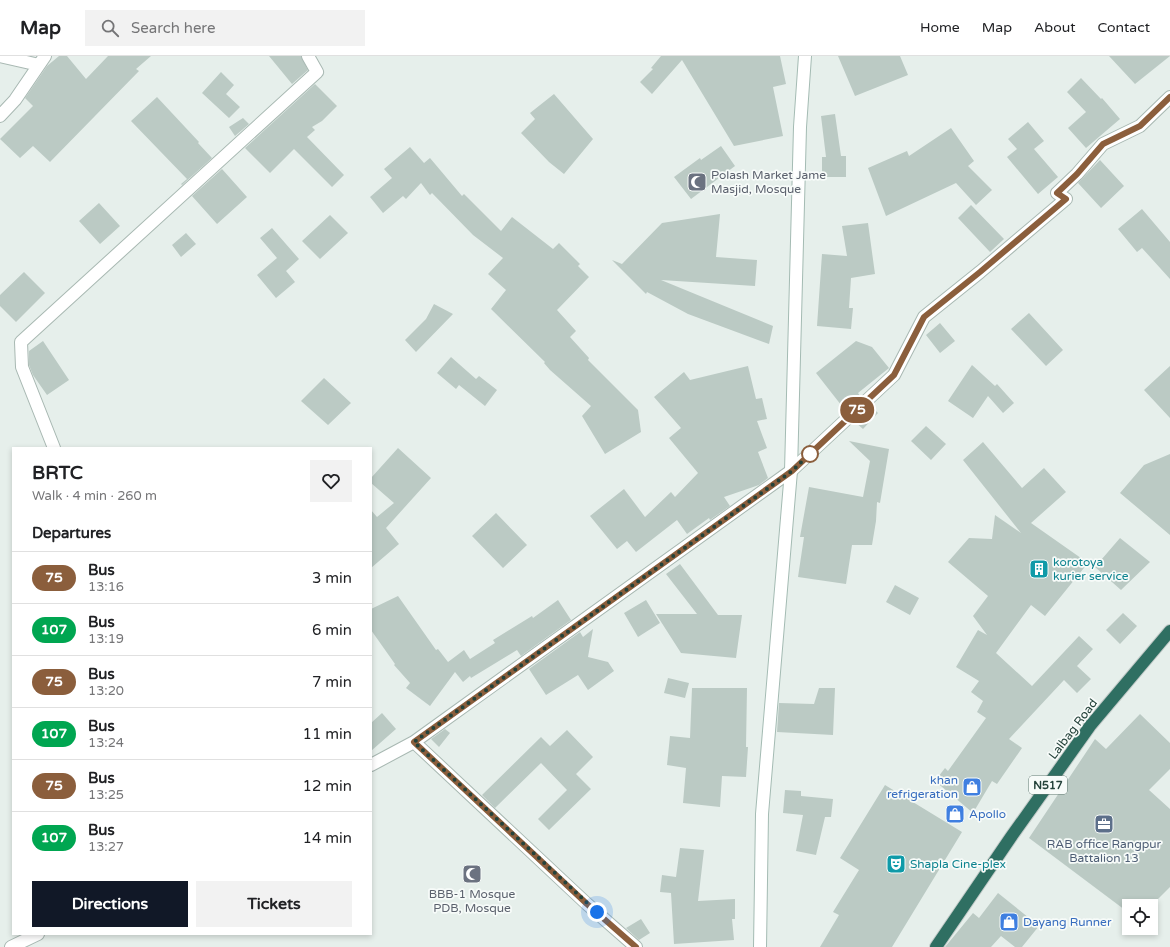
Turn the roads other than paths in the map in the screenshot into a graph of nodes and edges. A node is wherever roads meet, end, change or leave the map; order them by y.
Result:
1 (0, 56) edge
2 (308, 56) edge
3 (805, 56) edge
4 (42, 60) edge
5 (1170, 97) edge
6 (0, 116) edge
7 (54, 447) edge
8 (792, 471) junction
9 (1170, 631) edge
10 (414, 742) junction
11 (372, 764) edge
12 (36, 935) edge
13 (11, 947) edge
14 (636, 947) edge
15 (760, 947) edge
16 (936, 947) edge

1 - 4 street
2 - 7 street
3 - 8 street
4 - 6 street
5 - 8 street
8 - 10 street
8 - 15 street
9 - 16 highway, Lalbag Road / N517
10 - 11 street
10 - 14 street
12 - 13 street

